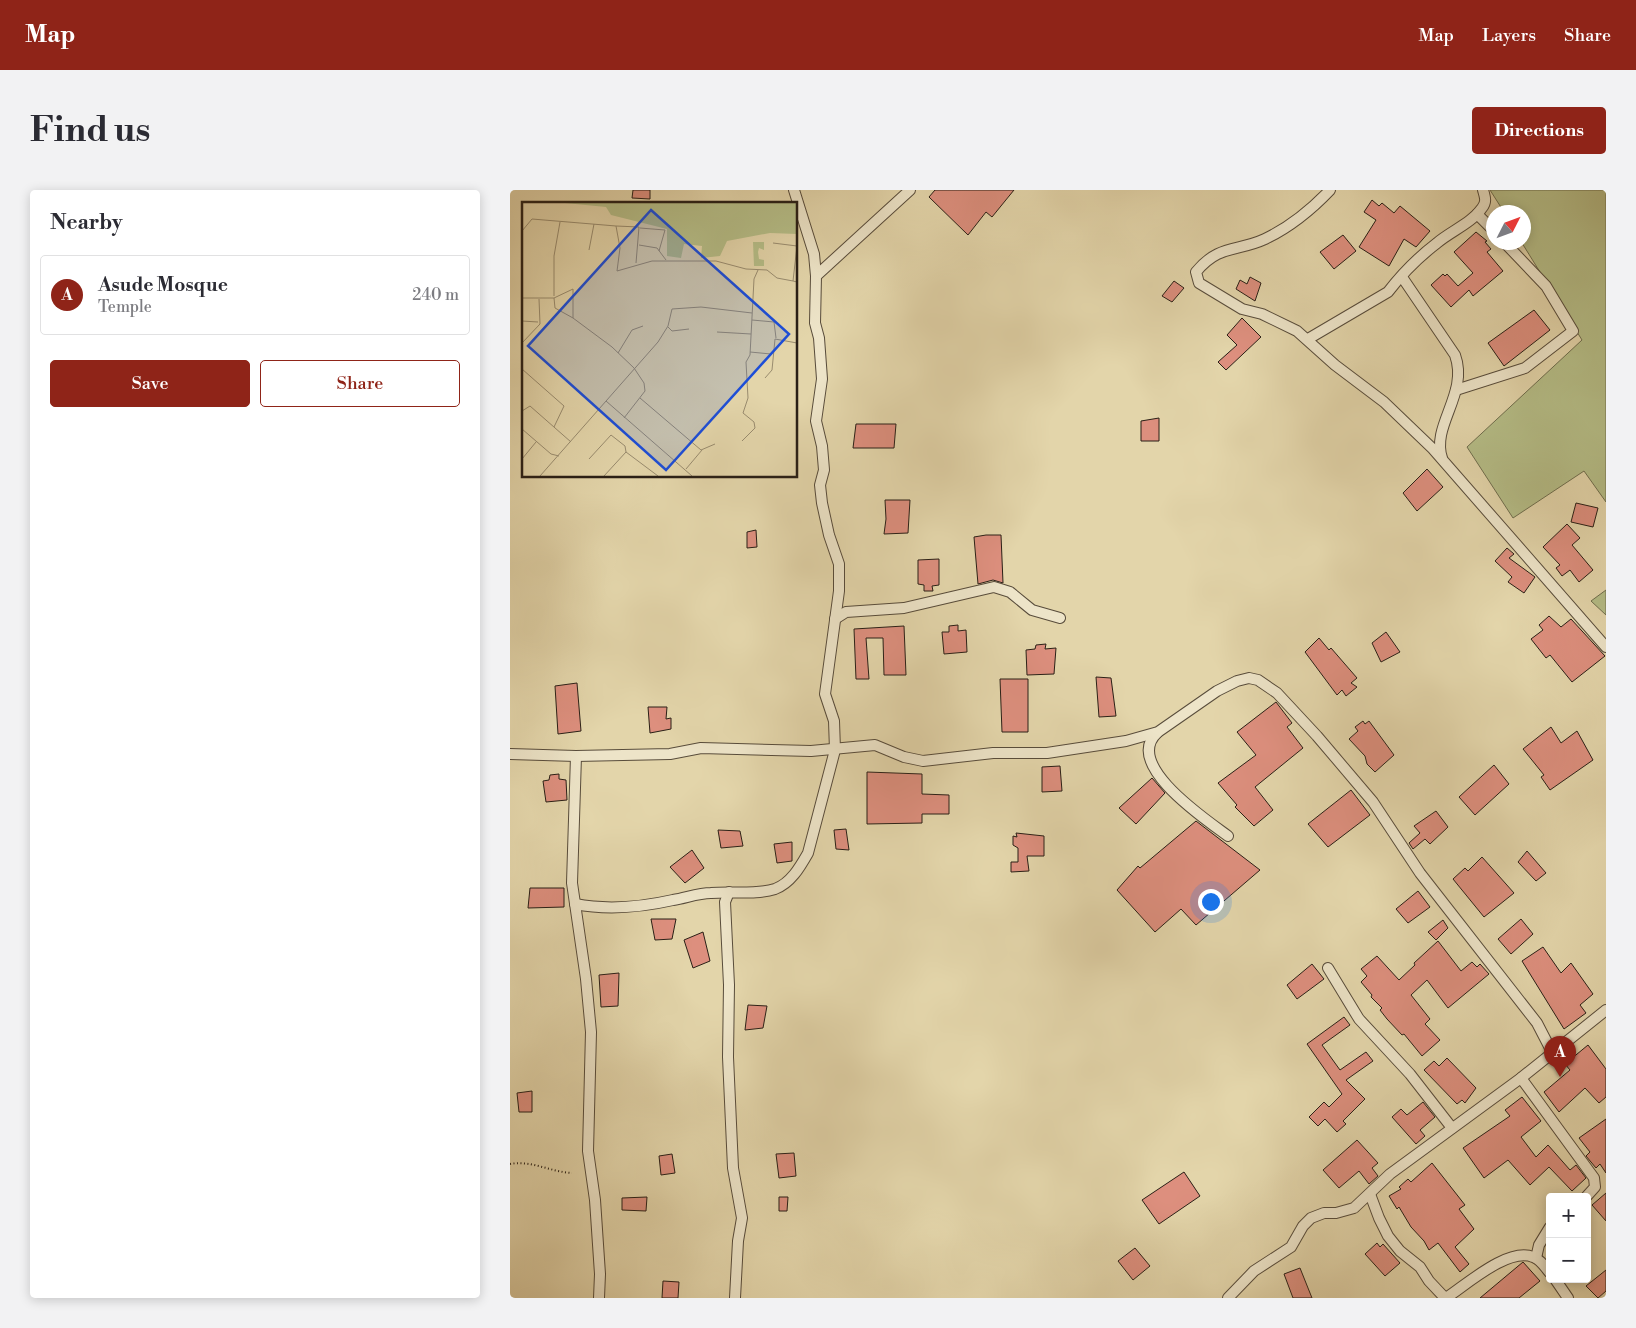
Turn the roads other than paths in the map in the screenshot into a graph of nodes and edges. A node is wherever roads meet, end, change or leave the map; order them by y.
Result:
1 (794, 190) edge
2 (910, 190) edge
3 (1330, 190) edge
4 (1483, 190) edge
5 (798, 202) edge
6 (798, 203) edge
7 (1477, 214) junction
8 (1486, 223) edge
9 (1512, 250) edge
10 (816, 276) junction
11 (1402, 277) junction
12 (1308, 339) junction
13 (1456, 390) junction
14 (1443, 460) junction
15 (1060, 618) dead end
16 (835, 619) junction
17 (1606, 647) edge
18 (1158, 732) junction
19 (835, 750) junction
20 (510, 754) edge
21 (576, 756) junction
22 (1228, 836) dead end
23 (729, 892) junction
24 (575, 904) junction
25 (1328, 968) dead end
26 (1606, 1010) edge
27 (1552, 1052) junction
28 (1521, 1078) junction
29 (1452, 1128) junction
30 (1590, 1193) edge
31 (1370, 1194) junction
32 (1546, 1233) edge
33 (1536, 1258) junction
34 (1546, 1269) edge
35 (1558, 1283) edge
36 (599, 1298) edge
37 (736, 1298) edge
38 (1228, 1298) edge
39 (1446, 1298) edge
40 (1568, 1298) edge

1 - 5 street
2 - 10 street
3 - 12 street
4 - 7 street
6 - 10 street
7 - 8 street
7 - 11 street
9 - 13 street
10 - 16 street
11 - 12 street
11 - 13 street
12 - 14 street
13 - 14 street
14 - 17 street
15 - 16 street
16 - 19 street
18 - 19 street
18 - 22 street
18 - 27 street
19 - 21 street
19 - 23 street
20 - 21 street
21 - 24 street
23 - 24 street
23 - 37 street
24 - 36 street
25 - 29 street
26 - 27 street
27 - 28 street
28 - 29 street
28 - 30 street
29 - 31 street
31 - 38 street
31 - 39 street
32 - 33 street
33 - 34 street
33 - 39 street
35 - 40 street

